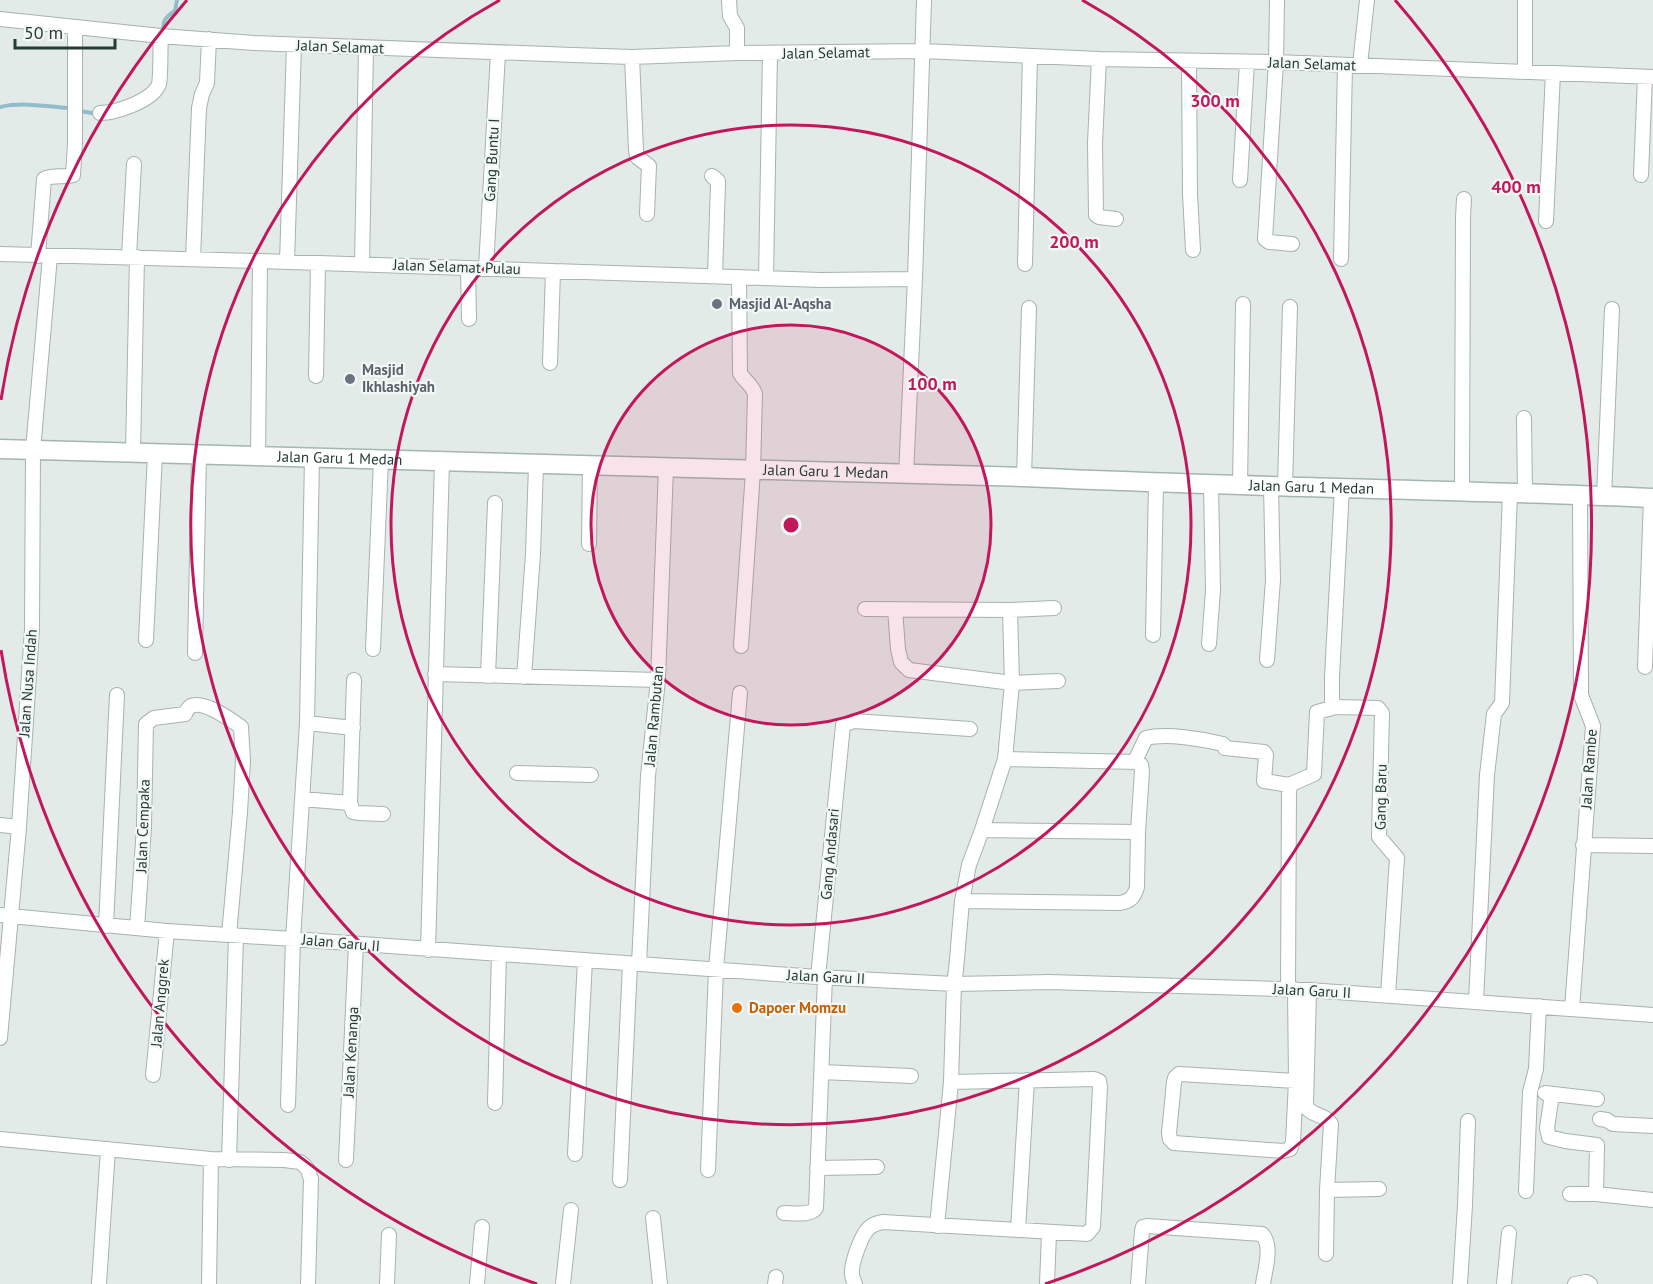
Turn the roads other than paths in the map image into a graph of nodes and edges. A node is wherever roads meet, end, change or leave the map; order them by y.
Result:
1 (729, 0) edge
2 (924, 0) edge
3 (1277, 0) edge
4 (1367, 0) edge
5 (1525, 0) edge
6 (0, 19) edge
7 (75, 27) junction
8 (161, 36) junction
9 (209, 39) junction
10 (294, 45) junction
11 (366, 48) junction
12 (923, 51) junction
13 (498, 52) junction
14 (737, 52) junction
15 (770, 53) junction
16 (1030, 56) junction
17 (632, 57) junction
18 (1100, 59) junction
19 (1189, 61) junction
20 (1276, 62) junction
21 (1247, 63) junction
22 (1345, 65) junction
23 (1360, 65) junction
24 (1525, 72) junction
25 (1553, 73) junction
26 (1649, 77) edge
27 (100, 113) dead end
28 (134, 164) dead end
29 (1641, 175) dead end
30 (712, 176) dead end
31 (1240, 180) dead end
32 (1464, 199) dead end
33 (647, 214) dead end
34 (1116, 219) dead end
35 (1546, 220) dead end
36 (1292, 244) dead end
37 (1193, 250) dead end
38 (0, 254) edge
39 (44, 256) junction
40 (133, 257) junction
41 (193, 259) junction
42 (1341, 259) dead end
43 (260, 261) junction
44 (287, 262) junction
45 (318, 263) junction
46 (362, 264) junction
47 (1025, 264) dead end
48 (468, 268) junction
49 (486, 268) junction
50 (553, 270) junction
51 (715, 276) junction
52 (739, 277) junction
53 (766, 278) junction
54 (915, 279) junction
55 (1243, 304) dead end
56 (1029, 308) dead end
57 (1290, 308) dead end
58 (1612, 309) dead end
59 (469, 319) dead end
60 (550, 363) dead end
61 (316, 376) dead end
62 (1524, 417) dead end
63 (0, 449) edge
64 (33, 450) junction
65 (133, 453) junction
66 (154, 454) junction
67 (199, 455) junction
68 (258, 457) junction
69 (312, 458) junction
70 (381, 460) junction
71 (442, 462) junction
72 (536, 465) junction
73 (590, 466) junction
74 (666, 468) junction
75 (753, 471) junction
76 (906, 475) junction
77 (1024, 477) junction
78 (1156, 483) junction
79 (1211, 485) junction
80 (1240, 485) junction
81 (1278, 486) junction
82 (1342, 488) junction
83 (1462, 491) junction
84 (1517, 493) junction
85 (1580, 496) junction
86 (1604, 496) junction
87 (1652, 498) edge
88 (495, 503) dead end
89 (589, 544) dead end
90 (1054, 608) dead end
91 (865, 609) dead end
92 (895, 609) junction
93 (1010, 610) junction
94 (1153, 635) dead end
95 (146, 640) dead end
96 (1209, 644) dead end
97 (741, 646) dead end
98 (373, 649) dead end
99 (195, 652) dead end
100 (1267, 660) dead end
101 (1646, 667) dead end
102 (435, 674) junction
103 (488, 675) junction
104 (524, 677) junction
105 (354, 680) dead end
106 (658, 680) junction
107 (1058, 681) dead end
108 (1012, 683) junction
109 (740, 693) dead end
110 (117, 695) dead end
111 (1336, 707) junction
112 (307, 723) junction
113 (353, 728) junction
114 (970, 729) dead end
115 (1005, 759) junction
116 (1135, 761) junction
117 (517, 773) dead end
118 (591, 775) dead end
119 (1289, 785) junction
120 (302, 799) junction
121 (350, 803) junction
122 (383, 814) dead end
123 (0, 825) edge
124 (19, 827) junction
125 (982, 830) junction
126 (1138, 832) junction
127 (1583, 845) junction
128 (1653, 846) edge
129 (962, 902) junction
130 (6, 915) edge
131 (106, 926) junction
132 (137, 928) junction
133 (167, 931) junction
134 (232, 936) junction
135 (293, 939) junction
136 (356, 944) junction
137 (428, 950) junction
138 (499, 954) junction
139 (585, 960) junction
140 (634, 964) junction
141 (716, 969) junction
142 (821, 977) junction
143 (954, 984) junction
144 (1297, 990) junction
145 (1388, 996) junction
146 (1476, 1001) junction
147 (1539, 1006) junction
148 (1572, 1009) junction
149 (2, 1011) edge
150 (1653, 1015) edge
151 (0, 1038) edge
152 (822, 1072) junction
153 (153, 1075) dead end
154 (911, 1076) dead end
155 (1027, 1080) junction
156 (1296, 1081) junction
157 (951, 1082) junction
158 (1534, 1092) dead end
159 (1552, 1094) junction
160 (1597, 1099) dead end
161 (495, 1103) dead end
162 (288, 1105) dead end
163 (1600, 1119) dead end
164 (1468, 1121) dead end
165 (1653, 1126) edge
166 (0, 1139) edge
167 (108, 1149) junction
168 (575, 1154) dead end
169 (211, 1159) junction
170 (229, 1160) junction
171 (346, 1160) dead end
172 (877, 1167) dead end
173 (817, 1168) junction
174 (708, 1170) dead end
175 (620, 1180) dead end
176 (1379, 1189) dead end
177 (1327, 1190) junction
178 (1526, 1191) dead end
179 (1570, 1194) dead end
180 (1596, 1194) junction
181 (1653, 1200) edge
182 (571, 1210) dead end
183 (784, 1213) dead end
184 (652, 1218) dead end
185 (937, 1226) junction
186 (482, 1227) dead end
187 (1018, 1230) junction
188 (1049, 1233) junction
189 (1509, 1233) dead end
190 (389, 1235) dead end
191 (1326, 1254) dead end
192 (99, 1284) edge
193 (209, 1284) edge
194 (308, 1284) edge
195 (387, 1284) edge
196 (477, 1284) edge
197 (563, 1284) edge
198 (660, 1284) edge
199 (855, 1284) edge
200 (1047, 1284) edge
201 (1138, 1284) edge
202 (1263, 1284) edge
203 (1460, 1284) edge
204 (1504, 1284) edge
205 (1575, 1284) edge
206 (1590, 1284) edge

1 - 14 street
2 - 12 street
3 - 20 street
4 - 23 street
5 - 24 street
6 - 7 street, Jalan Selamat
7 - 8 street, Jalan Selamat
7 - 39 street, Jalan Nusa Indah
8 - 9 street, Jalan Selamat
8 - 27 street
9 - 10 street, Jalan Selamat
9 - 41 street
10 - 11 street, Jalan Selamat
10 - 44 street
11 - 13 street, Jalan Selamat
11 - 46 street
12 - 15 street, Jalan Selamat
12 - 16 street, Jalan Selamat
12 - 54 street
13 - 17 street, Jalan Selamat
13 - 49 street, Gang Buntu I
14 - 15 street, Jalan Selamat
14 - 17 street, Jalan Selamat
15 - 53 street
16 - 18 street, Jalan Selamat
16 - 47 street
17 - 33 street
18 - 19 street, Jalan Selamat
18 - 34 street
19 - 21 street, Jalan Selamat
19 - 37 street
20 - 21 street, Jalan Selamat
20 - 22 street, Jalan Selamat
20 - 36 street
21 - 31 street
22 - 23 street, Jalan Selamat
22 - 42 street
23 - 24 street, Jalan Selamat
24 - 25 street, Jalan Selamat
25 - 26 street, Jalan Selamat
25 - 35 street
26 - 29 street
28 - 40 street
30 - 51 street
32 - 83 street
38 - 39 street, Jalan Selamat Pulau
39 - 40 street, Jalan Selamat Pulau
39 - 64 street, Jalan Nusa Indah
40 - 41 street, Jalan Selamat Pulau
40 - 65 street
41 - 43 street, Jalan Selamat Pulau
43 - 44 street, Jalan Selamat Pulau
43 - 68 street
44 - 45 street, Jalan Selamat Pulau
45 - 46 street, Jalan Selamat Pulau
45 - 61 street
46 - 48 street, Jalan Selamat Pulau
48 - 49 street, Jalan Selamat Pulau
48 - 59 street
49 - 50 street, Jalan Selamat Pulau
50 - 51 street, Jalan Selamat Pulau
50 - 60 street
51 - 52 street, Jalan Selamat Pulau
52 - 53 street, Jalan Selamat Pulau
52 - 75 street
53 - 54 street, Jalan Selamat Pulau
54 - 76 street
55 - 80 street
56 - 77 street
57 - 81 street
58 - 86 street
62 - 84 street
63 - 64 street, Jalan Garu 1 Medan
64 - 65 street, Jalan Garu 1 Medan
64 - 124 street, Jalan Nusa Indah
65 - 66 street, Jalan Garu 1 Medan
66 - 67 street, Jalan Garu 1 Medan
66 - 95 street
67 - 68 street, Jalan Garu 1 Medan
67 - 99 street
68 - 69 street, Jalan Garu 1 Medan
69 - 70 street, Jalan Garu 1 Medan
69 - 112 street
70 - 71 street, Jalan Garu 1 Medan
70 - 98 street
71 - 72 street, Jalan Garu 1 Medan
71 - 102 street
72 - 73 street, Jalan Garu 1 Medan
72 - 104 street
73 - 74 street, Jalan Garu 1 Medan
73 - 89 street
74 - 75 street, Jalan Garu 1 Medan
74 - 106 street, Jalan Rambutan
75 - 76 street, Jalan Garu 1 Medan
75 - 97 street
76 - 77 street, Jalan Garu 1 Medan
77 - 78 street, Jalan Garu 1 Medan
78 - 79 street, Jalan Garu 1 Medan
78 - 94 street
79 - 80 street, Jalan Garu 1 Medan
79 - 96 street
80 - 81 street, Jalan Garu 1 Medan
81 - 82 street, Jalan Garu 1 Medan
81 - 100 street
82 - 83 street, Jalan Garu 1 Medan
82 - 111 street
83 - 84 street, Jalan Garu 1 Medan
84 - 85 street, Jalan Garu 1 Medan
84 - 146 street
85 - 86 street, Jalan Garu 1 Medan
85 - 127 street, Jalan Rambe
86 - 87 street, Jalan Garu 1 Medan
87 - 101 street
88 - 103 street
90 - 93 street
91 - 92 street
92 - 93 street
92 - 108 street
93 - 108 street
102 - 103 street
102 - 137 street
103 - 104 street
104 - 106 street
105 - 113 street
106 - 140 street, Jalan Rambutan
107 - 108 street
108 - 115 street
109 - 141 street
110 - 131 street
111 - 119 street
111 - 145 street, Gang Baru
112 - 113 street
112 - 120 street
113 - 121 street
114 - 142 street, Gang Andasari
115 - 116 street
115 - 125 street
116 - 119 street
116 - 126 street
117 - 118 street
119 - 144 street
120 - 121 street
120 - 135 street
121 - 122 street
123 - 124 street
124 - 130 street, Jalan Nusa Indah
125 - 126 street
125 - 129 street
126 - 129 street
127 - 128 street
127 - 148 street, Jalan Rambe
129 - 143 street
130 - 131 street, Jalan Garu II
130 - 149 street, Jalan Nusa Indah
131 - 132 street, Jalan Garu II
132 - 133 street, Jalan Garu II
132 - 134 street, Jalan Cempaka
133 - 134 street, Jalan Garu II
133 - 153 street, Jalan Anggrek
134 - 135 street, Jalan Garu II
134 - 170 street
135 - 136 street, Jalan Garu II
135 - 162 street
136 - 137 street, Jalan Garu II
136 - 171 street, Jalan Kenanga
137 - 138 street, Jalan Garu II
138 - 139 street, Jalan Garu II
138 - 161 street
139 - 140 street, Jalan Garu II
139 - 168 street
140 - 141 street, Jalan Garu II
140 - 175 street, Jalan Rambutan
141 - 142 street, Jalan Garu II
141 - 174 street
142 - 143 street, Jalan Garu II
142 - 152 street, Gang Andasari
143 - 144 street, Jalan Garu II
143 - 157 street
144 - 145 street, Jalan Garu II
144 - 156 street
144 - 177 street
145 - 146 street, Jalan Garu II
146 - 147 street, Jalan Garu II
147 - 148 street, Jalan Garu II
147 - 178 street
148 - 150 street, Jalan Garu II
149 - 151 street, Jalan Nusa Indah
152 - 154 street
152 - 173 street, Gang Andasari
155 - 157 street
155 - 187 street
155 - 188 street
156 - 156 street
157 - 185 street
158 - 159 street
159 - 160 street
159 - 180 street
163 - 165 street
164 - 203 street
166 - 167 street
167 - 169 street
167 - 192 street
169 - 170 street
169 - 193 street
170 - 194 street
172 - 173 street
173 - 183 street, Gang Andasari
176 - 177 street
177 - 191 street
179 - 180 street
180 - 181 street
182 - 197 street
184 - 198 street
185 - 187 street
185 - 199 street
186 - 196 street
187 - 188 street
188 - 200 street
189 - 204 street
190 - 195 street
201 - 202 street
205 - 206 street

